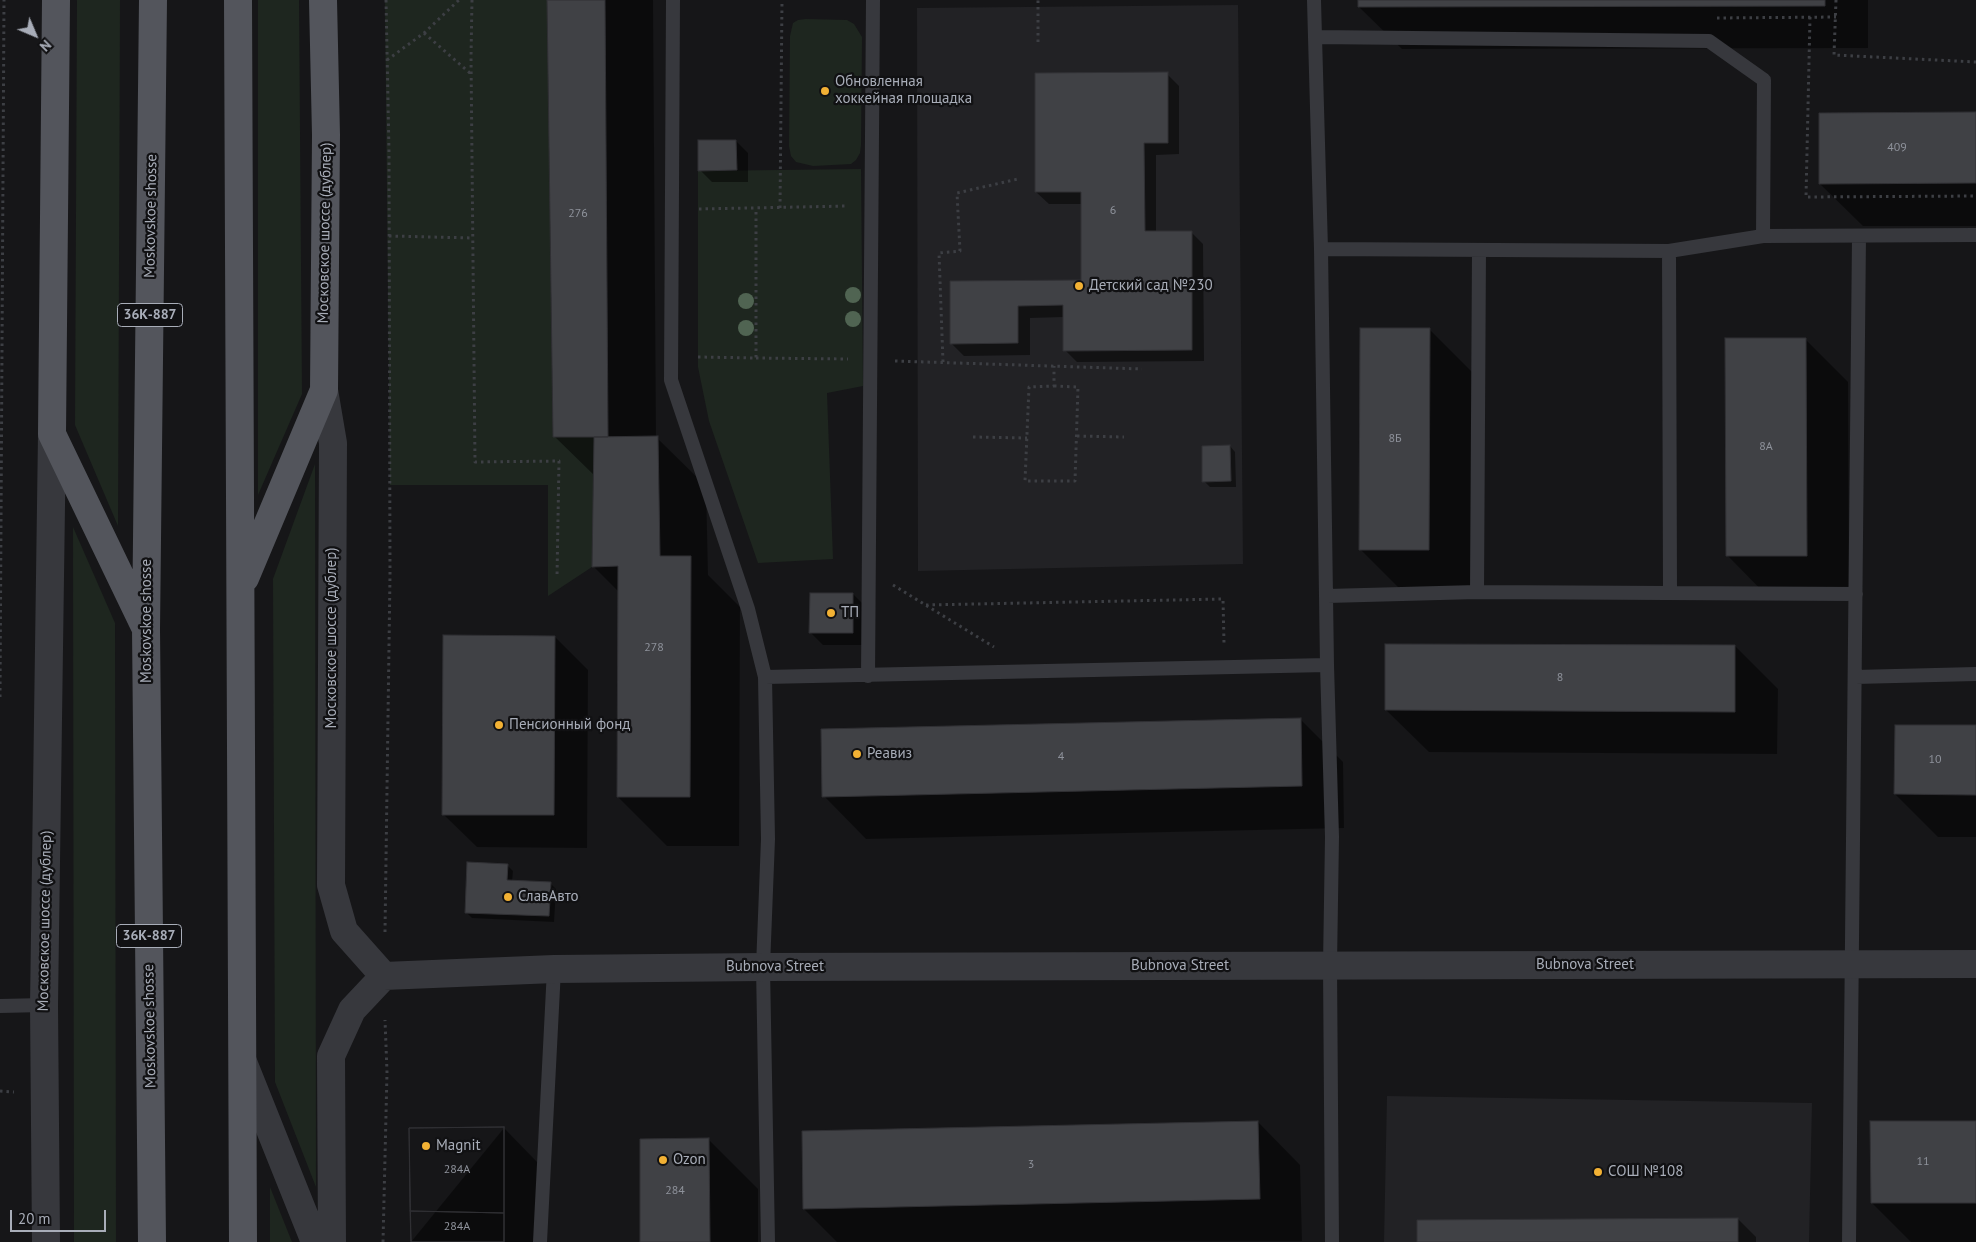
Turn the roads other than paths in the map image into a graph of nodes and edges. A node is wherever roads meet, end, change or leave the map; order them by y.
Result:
1 (56, 0) edge
2 (153, 0) edge
3 (238, 0) edge
4 (323, 0) edge
5 (673, 0) edge
6 (873, 0) edge
7 (1314, 0) edge
8 (1314, 37) junction
9 (1976, 235) edge
10 (1764, 236) junction
11 (1859, 236) junction
12 (1321, 249) junction
13 (1479, 250) junction
14 (1669, 251) junction
15 (324, 390) junction
16 (52, 434) junction
17 (240, 589) junction
18 (1477, 592) junction
19 (1670, 593) junction
20 (1856, 594) junction
21 (1327, 596) junction
22 (146, 629) junction
23 (1327, 664) junction
24 (1976, 674) edge
25 (868, 676) junction
26 (765, 677) junction
27 (1855, 677) junction
28 (1852, 964) junction
29 (1976, 964) edge
30 (1330, 965) junction
31 (763, 967) junction
32 (554, 969) junction
33 (384, 976) junction
34 (44, 1005) junction
35 (0, 1006) edge
36 (243, 1062) junction
37 (46, 1242) edge
38 (152, 1242) edge
39 (243, 1242) edge
40 (315, 1242) edge
41 (332, 1242) edge
42 (540, 1242) edge
43 (768, 1242) edge
44 (1332, 1242) edge
45 (1849, 1242) edge

1 - 16 main road, Московское шоссе (дублер)
2 - 22 main road, Moskovskoe shosse / 36К-887
3 - 17 main road
4 - 15 main road, Московское шоссе (дублер)
5 - 26 lane
6 - 25 lane
7 - 8 lane
8 - 10 lane
8 - 12 lane
9 - 11 lane
10 - 11 lane
10 - 14 lane
11 - 20 lane
12 - 13 lane
12 - 21 lane
13 - 14 lane
13 - 18 lane
14 - 19 lane
15 - 17 main road
15 - 33 street, Московское шоссе (дублер)
16 - 22 main road
16 - 34 street, Московское шоссе (дублер)
17 - 36 main road
18 - 19 lane
18 - 21 lane
19 - 20 lane
20 - 27 lane
21 - 23 lane
22 - 38 main road, Moskovskoe shosse / 36К-887
23 - 25 lane
23 - 30 lane
24 - 27 lane
25 - 26 lane
26 - 31 lane
27 - 28 lane
28 - 29 street, Bubnova Street
28 - 30 street, Bubnova Street
28 - 45 lane
30 - 31 street, Bubnova Street
30 - 44 lane
31 - 32 street, Bubnova Street
31 - 43 lane
32 - 33 street, Bubnova Street
32 - 42 lane
33 - 41 street
34 - 35 lane
34 - 37 street, Московское шоссе (дублер)
36 - 39 main road
36 - 40 street

